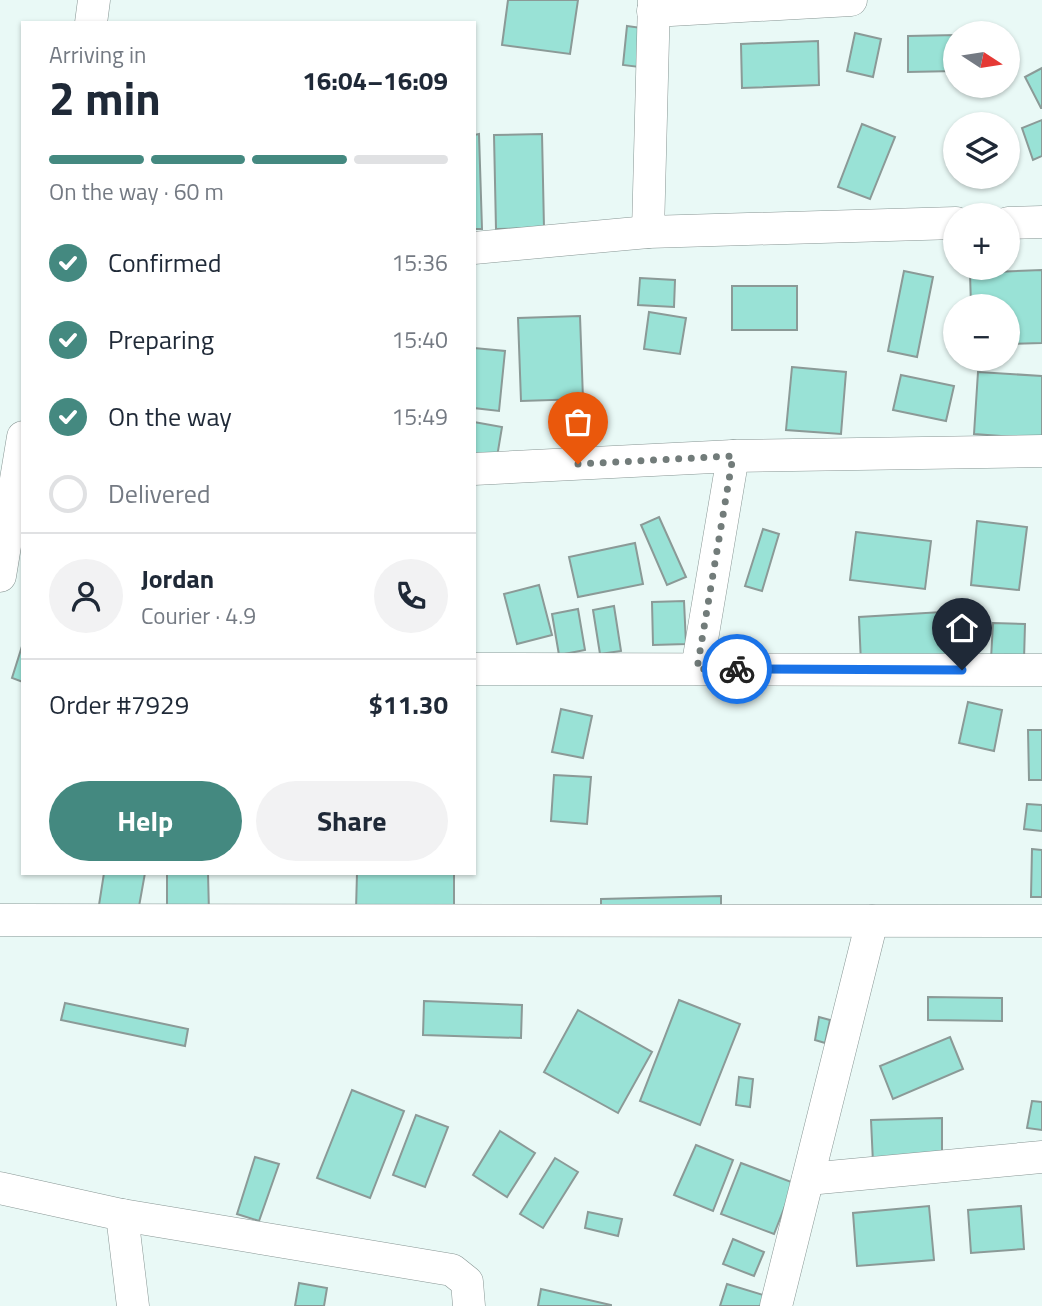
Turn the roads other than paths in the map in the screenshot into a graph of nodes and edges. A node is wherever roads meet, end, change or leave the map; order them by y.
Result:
1 (94, 0) edge
2 (851, 0) edge
3 (653, 6) edge
4 (91, 21) edge
5 (1042, 222) edge
6 (943, 223) edge
7 (1020, 223) edge
8 (648, 232) junction
9 (476, 247) edge
10 (14, 447) edge
11 (1042, 451) edge
12 (733, 456) junction
13 (476, 469) edge
14 (0, 576) edge
15 (697, 669) junction
16 (476, 670) edge
17 (1042, 670) edge
18 (0, 920) edge
19 (1042, 920) edge
20 (872, 921) junction
21 (1042, 1157) edge
22 (808, 1179) junction
23 (0, 1188) edge
24 (122, 1215) junction
25 (133, 1306) edge
26 (469, 1306) edge
27 (776, 1306) edge

1 - 4 street
2 - 3 street
3 - 8 street
5 - 7 street
6 - 8 street
8 - 9 street
10 - 14 street
11 - 12 street
12 - 13 street
12 - 15 street
15 - 16 street
15 - 17 street
18 - 20 street
19 - 20 street
20 - 22 street
21 - 22 street
22 - 27 street
23 - 24 street
24 - 25 street
24 - 26 street

